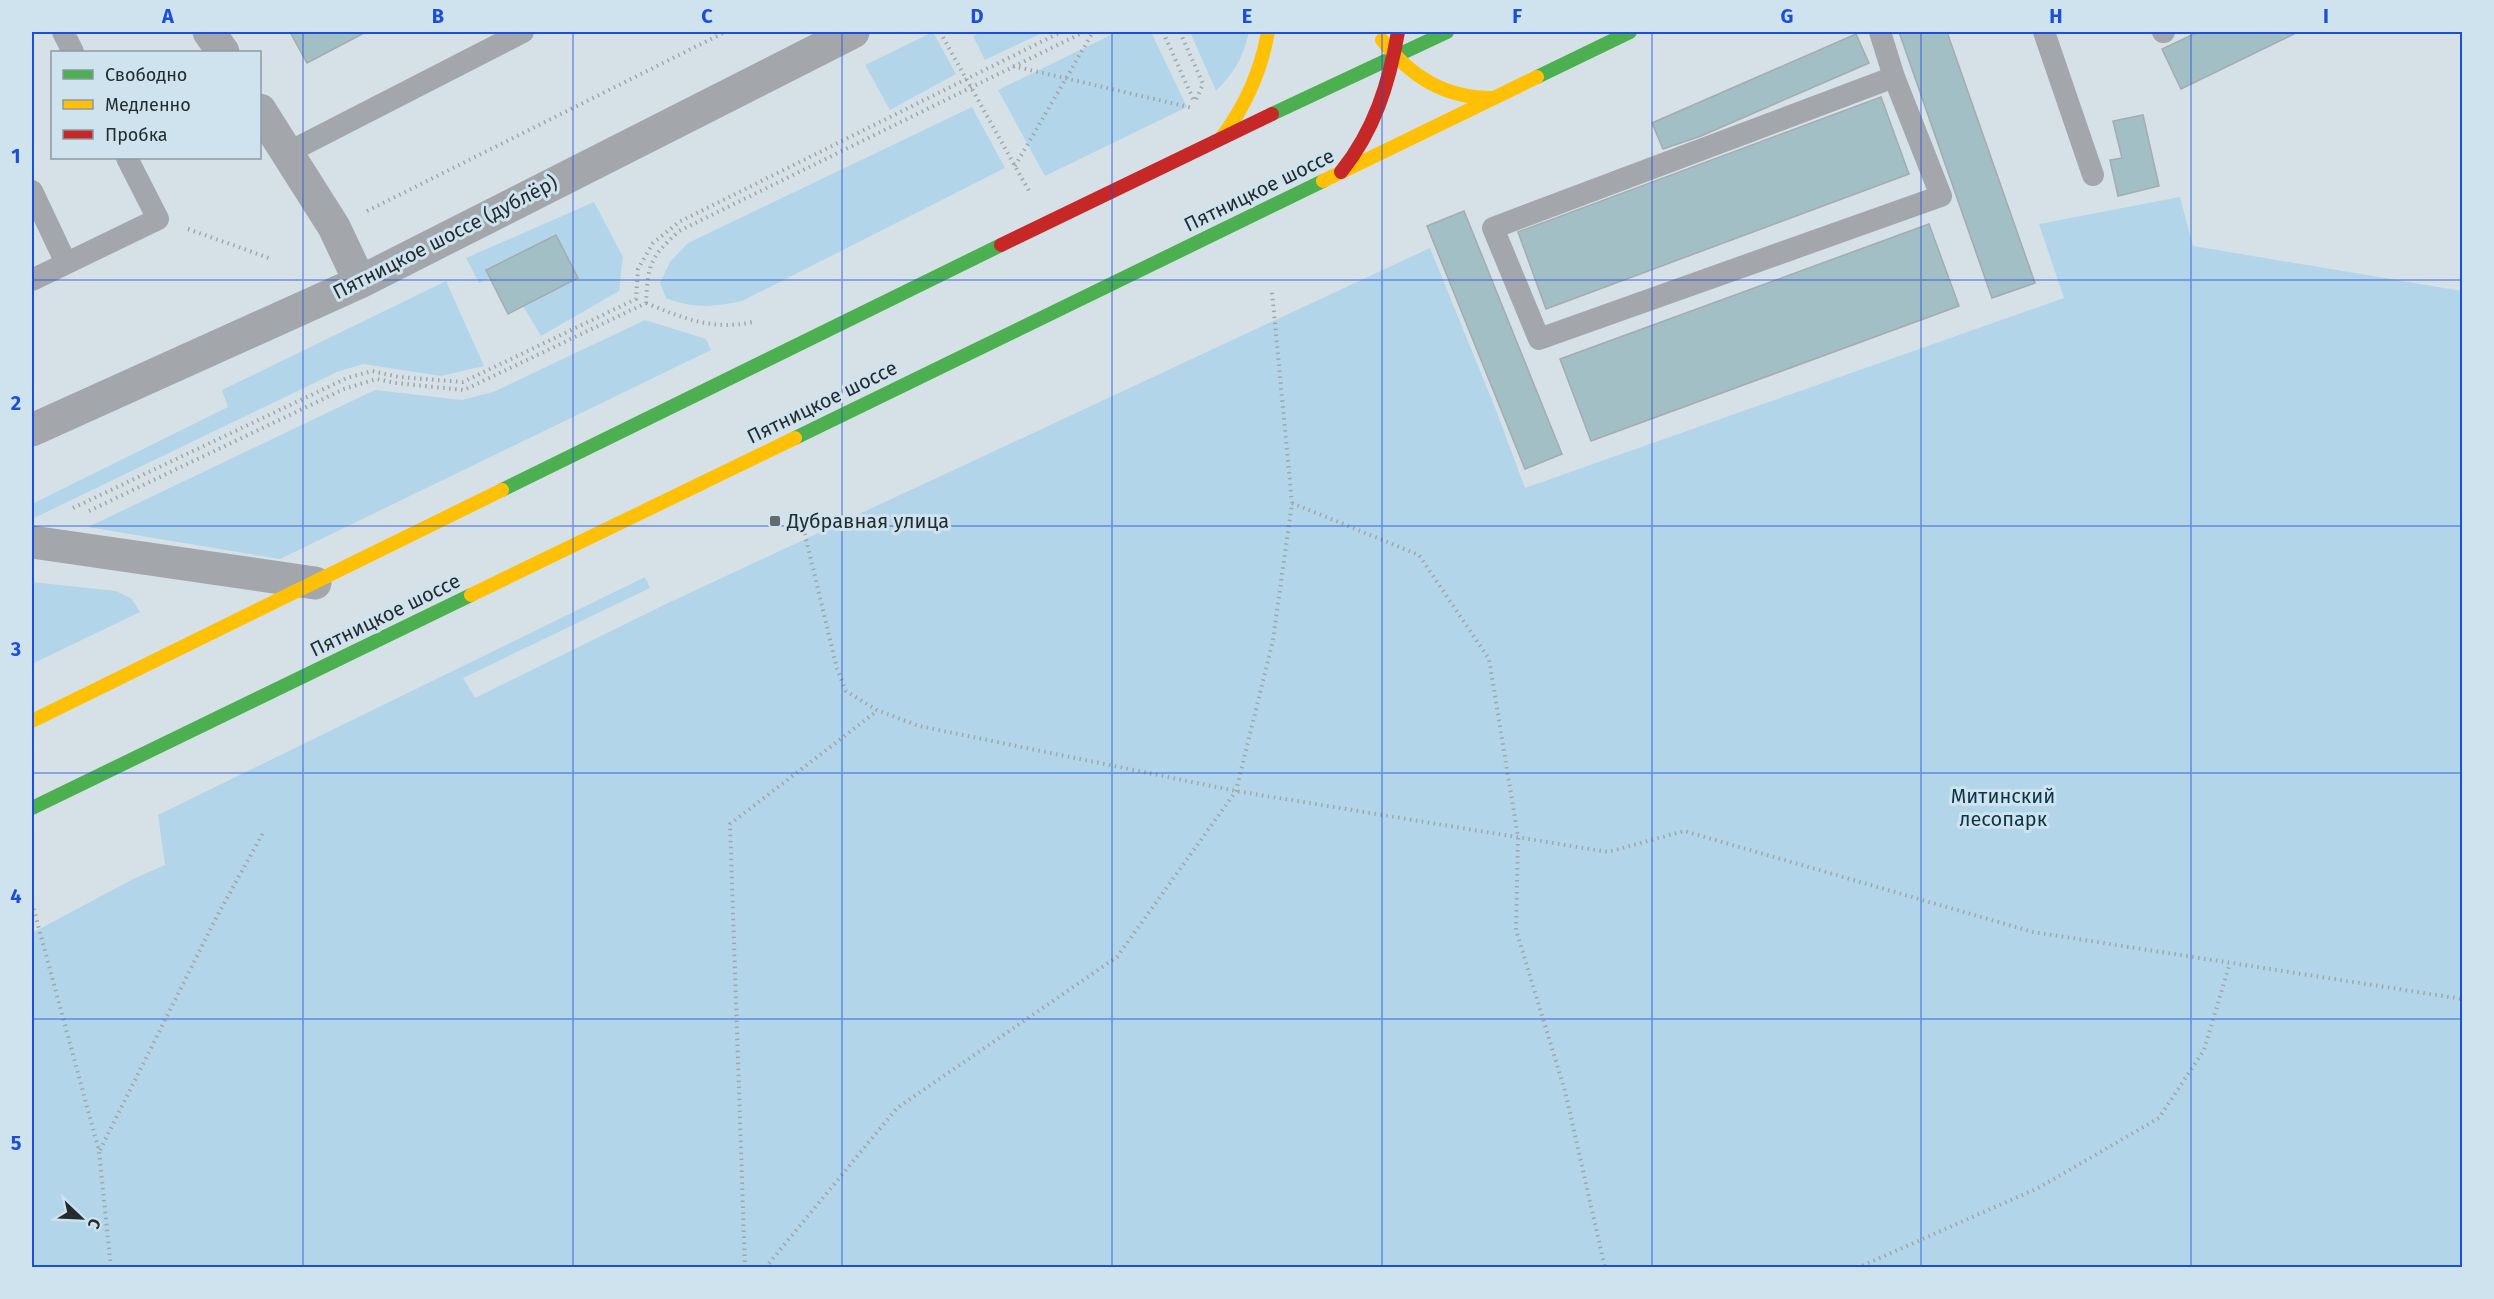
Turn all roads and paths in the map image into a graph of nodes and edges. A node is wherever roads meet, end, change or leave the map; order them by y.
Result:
1 (63, 32) edge
2 (209, 32) edge
3 (523, 32) edge
4 (725, 32) edge
5 (853, 32) edge
6 (940, 32) edge
7 (1061, 32) edge
8 (1084, 32) edge
9 (1094, 32) edge
10 (1163, 32) edge
11 (1180, 32) edge
12 (1268, 32) edge
13 (1375, 32) edge
14 (1398, 32) edge
15 (1447, 32) edge
16 (1630, 32) edge
17 (1880, 32) edge
18 (2044, 32) edge
19 (72, 51) edge
20 (222, 51) edge
21 (1394, 58) junction
22 (1013, 66) junction
23 (1066, 77) junction
24 (1894, 77) junction
25 (967, 80) junction
26 (971, 87) junction
27 (1492, 98) junction
28 (261, 112) edge
29 (1187, 115) dead end
30 (1222, 137) junction
31 (287, 153) junction
32 (128, 159) edge
33 (1015, 166) junction
34 (1341, 172) junction
35 (2092, 175) dead end
36 (1040, 187) dead end
37 (32, 191) edge
38 (158, 219) junction
39 (334, 227) junction
40 (269, 258) dead end
41 (66, 263) junction
42 (32, 280) edge
43 (360, 282) junction
44 (1272, 292) dead end
45 (646, 303) junction
46 (762, 318) dead end
47 (32, 430) edge
48 (1292, 503) junction
49 (63, 513) dead end
50 (85, 513) dead end
51 (802, 522) dead end
52 (32, 542) edge
53 (315, 583) junction
54 (877, 710) junction
55 (32, 721) edge
56 (1236, 790) junction
57 (32, 808) edge
58 (264, 831) dead end
59 (1518, 837) junction
60 (32, 903) edge
61 (2230, 963) junction
62 (2463, 999) edge
63 (99, 1151) junction
64 (111, 1268) edge
65 (745, 1268) edge
66 (765, 1268) edge
67 (1605, 1268) edge
68 (1857, 1268) edge

1 - 19 lane
2 - 20 street
3 - 31 lane
4 - 39 path
5 - 43 street, Пятницкое шоссе (дублёр)
6 - 25 path
7 - 25 path
8 - 22 path
9 - 23 path
10 - 11 path
12 - 30 main road
13 - 21 main road
14 - 21 main road
15 - 21 main road
16 - 27 main road, Пятницкое шоссе
17 - 24 lane
18 - 35 lane
21 - 27 main road
21 - 30 main road
21 - 34 main road
22 - 23 path
22 - 26 path
23 - 29 path
23 - 33 path
24 - 24 lane
25 - 26 path
25 - 49 path
26 - 33 path
26 - 45 path
27 - 34 main road, Пятницкое шоссе
28 - 31 street
30 - 53 main road
31 - 39 street
32 - 38 lane
33 - 36 path
34 - 57 main road, Пятницкое шоссе
37 - 41 lane
38 - 40 path
38 - 41 lane
39 - 43 street
41 - 42 lane
43 - 47 street, Пятницкое шоссе (дублёр)
44 - 48 path
45 - 46 path
45 - 50 path
48 - 56 path
48 - 59 path
51 - 54 path
52 - 53 street
53 - 55 main road
54 - 56 path
54 - 65 path
56 - 59 path
56 - 66 path
58 - 63 path
59 - 61 path
59 - 67 path
60 - 63 path
61 - 62 path
61 - 68 path
63 - 64 path

